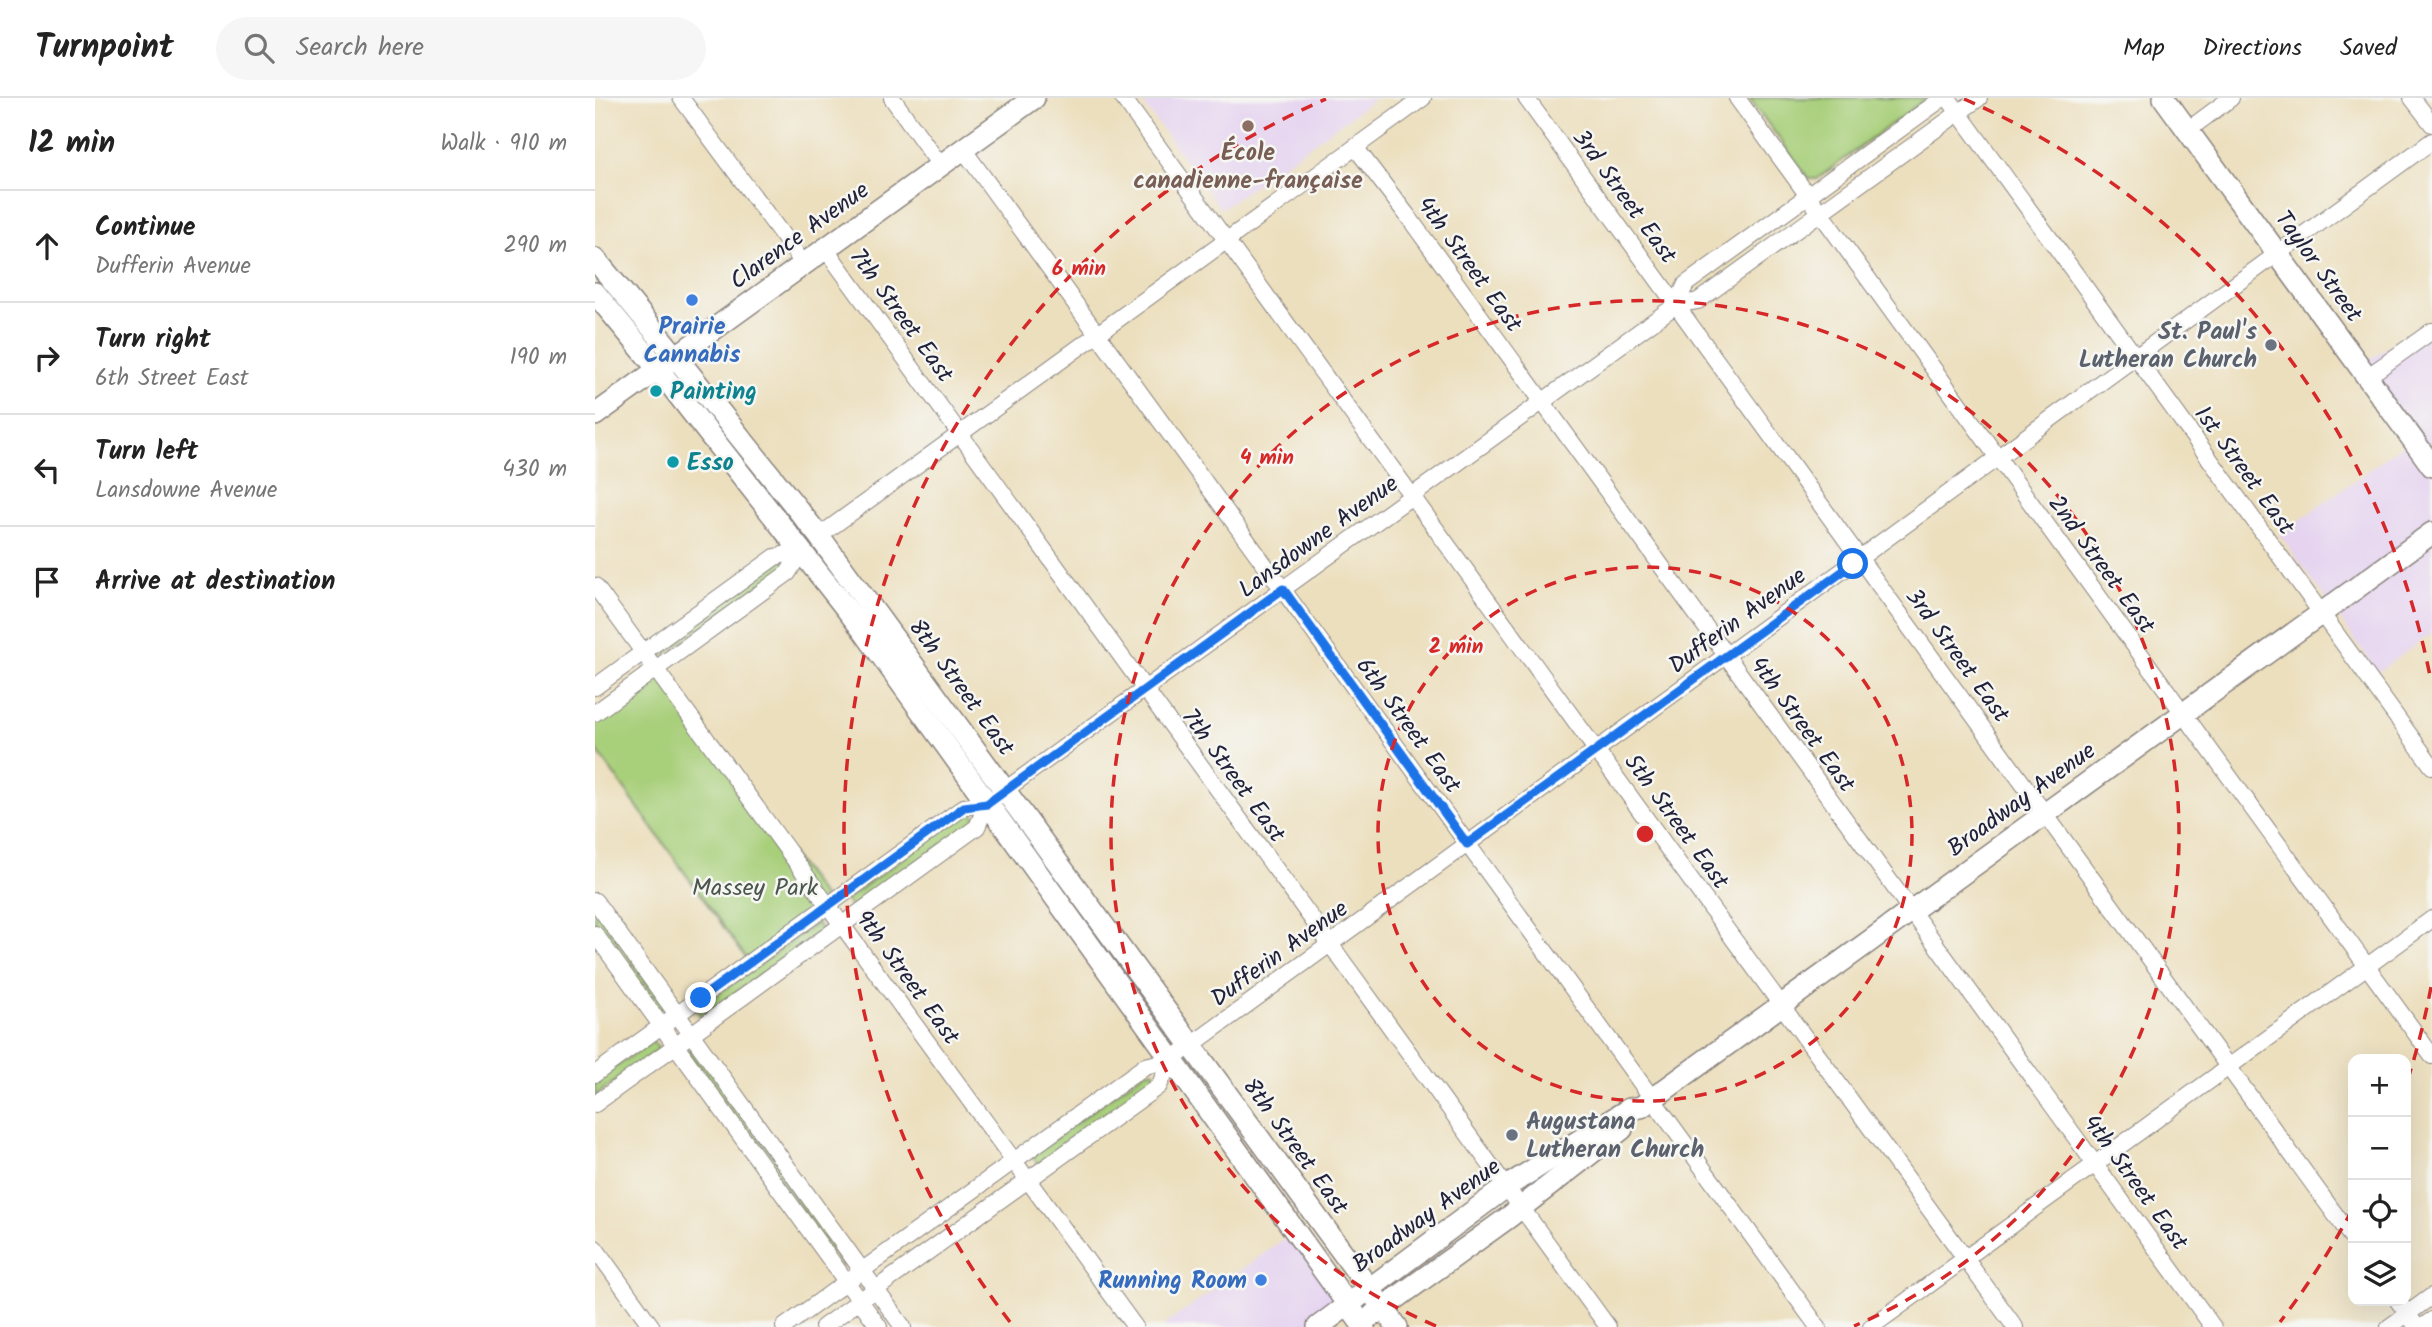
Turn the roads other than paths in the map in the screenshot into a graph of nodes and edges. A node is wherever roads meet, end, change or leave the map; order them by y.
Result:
1 (681, 98) edge
2 (892, 98) edge
3 (1034, 98) edge
4 (1123, 98) edge
5 (1423, 98) edge
6 (1526, 98) edge
7 (1737, 98) edge
8 (1945, 98) edge
9 (1979, 98) edge
10 (2164, 98) edge
11 (2231, 98) edge
12 (2412, 98) edge
13 (1958, 113) junction
14 (2432, 124) edge
15 (2187, 130) junction
16 (2432, 141) edge
17 (1355, 147) junction
18 (963, 149) junction
19 (940, 165) junction
20 (1808, 195) junction
21 (1820, 213) junction
22 (1227, 239) junction
23 (825, 248) junction
24 (2279, 255) junction
25 (595, 259) edge
26 (803, 263) junction
27 (595, 293) edge
28 (1676, 305) junction
29 (2432, 331) edge
30 (1098, 334) junction
31 (676, 357) junction
32 (2136, 358) junction
33 (658, 369) junction
34 (2367, 377) junction
35 (1541, 401) junction
36 (595, 415) edge
37 (960, 433) junction
38 (1998, 459) junction
39 (2432, 466) edge
40 (1413, 495) junction
41 (2432, 533) edge
42 (818, 536) junction
43 (802, 550) junction
44 (1860, 558) junction
45 (595, 586) edge
46 (1283, 589) junction
47 (2322, 614) junction
48 (643, 652) junction
49 (1726, 656) junction
50 (656, 670) junction
51 (595, 687) edge
52 (1145, 690) junction
53 (595, 713) edge
54 (2184, 714) junction
55 (1598, 750) junction
56 (2432, 766) edge
57 (1006, 790) junction
58 (987, 804) junction
59 (2045, 814) junction
60 (1467, 844) junction
61 (595, 901) edge
62 (829, 905) junction
63 (1912, 911) junction
64 (2432, 919) edge
65 (842, 924) junction
66 (595, 934) edge
67 (1328, 944) junction
68 (2367, 967) junction
69 (1782, 1005) junction
70 (678, 1014) junction
71 (661, 1026) junction
72 (692, 1033) junction
73 (1191, 1045) junction
74 (675, 1046) junction
75 (2432, 1056) edge
76 (1171, 1060) junction
77 (2229, 1067) junction
78 (595, 1074) edge
79 (1647, 1103) junction
80 (595, 1104) edge
81 (1014, 1161) junction
82 (2096, 1164) junction
83 (1028, 1180) junction
84 (1506, 1187) junction
85 (1522, 1208) junction
86 (2348, 1232) edge
87 (595, 1248) edge
88 (1965, 1258) junction
89 (863, 1271) junction
90 (847, 1282) junction
91 (876, 1289) junction
92 (1369, 1289) junction
93 (2432, 1296) edge
94 (860, 1300) junction
95 (1348, 1305) junction
96 (1383, 1308) junction
97 (2411, 1317) edge
98 (2432, 1320) edge
99 (1360, 1326) edge
100 (652, 1327) edge
101 (784, 1327) edge
102 (823, 1327) edge
103 (879, 1327) edge
104 (904, 1327) edge
105 (1135, 1327) edge
106 (1318, 1327) edge
107 (1397, 1327) edge
108 (1608, 1327) edge
109 (1818, 1327) edge
110 (1871, 1327) edge
111 (2015, 1327) edge
112 (2213, 1327) edge
113 (2389, 1327) edge

1 - 26 street
2 - 19 street
3 - 18 main road, Clarence Avenue
4 - 22 street, 5th Street East
5 - 17 street
6 - 28 street, 3rd Street East
7 - 20 street, 2nd Street East
8 - 13 street, 1st Street East
8 - 20 street, Lansdowne Avenue
9 - 13 street, Lansdowne Avenue
10 - 15 main road, Taylor Street
11 - 15 street
12 - 14 street
13 - 21 street, Lansdowne Avenue
13 - 32 street, 1st Street East
15 - 24 main road, Taylor Street
16 - 24 street, Dufferin Avenue
17 - 22 street
17 - 35 street, 4th Street East
18 - 19 main road, Clarence Avenue
18 - 30 street, 6th Street East
19 - 23 main road, Clarence Avenue
20 - 21 street, 2nd Street East
20 - 28 street, Lansdowne Avenue
21 - 28 street, Lansdowne Avenue
21 - 38 street, 2nd Street East
22 - 30 street
22 - 40 street, 5th Street East
23 - 26 main road, Clarence Avenue
23 - 37 street, 7th Street East
24 - 32 street, Dufferin Avenue
24 - 34 main road, Taylor Street
25 - 31 main road, 8th Street East
26 - 31 main road, Clarence Avenue
27 - 33 main road, 8th Street East
28 - 35 street, Lansdowne Avenue
28 - 44 street, 3rd Street East
29 - 34 street
30 - 37 street
30 - 46 street, 6th Street East
31 - 33 main road, Clarence Avenue
31 - 42 main road, 8th Street East
32 - 38 street, Dufferin Avenue
32 - 47 street, 1st Street East
33 - 36 main road, Clarence Avenue
33 - 43 main road, 8th Street East
34 - 39 main road, Taylor Street
35 - 40 street, Lansdowne Avenue
35 - 49 street, 4th Street East
37 - 42 street
37 - 52 street, 7th Street East
38 - 44 street, Dufferin Avenue
38 - 54 street, 2nd Street East
40 - 46 street, Lansdowne Avenue
40 - 55 street, 5th Street East
41 - 47 main road, Broadway Avenue
42 - 57 main road, 8th Street East
43 - 48 street
43 - 50 street
43 - 58 main road, 8th Street East
44 - 49 street, Dufferin Avenue
44 - 59 street, 3rd Street East
45 - 48 street, 9th Street East
46 - 52 street, Lansdowne Avenue
46 - 60 street, 6th Street East
47 - 54 main road, Broadway Avenue
47 - 56 street, 1st Street East
48 - 50 street, 9th Street East
48 - 51 street
49 - 55 street, Dufferin Avenue
49 - 63 street, 4th Street East
50 - 53 street
50 - 62 street, 9th Street East
52 - 57 street, Lansdowne Avenue
52 - 67 street, 7th Street East
54 - 59 main road, Broadway Avenue
54 - 68 street, 2nd Street East
55 - 60 street, Dufferin Avenue
55 - 69 street, 5th Street East
57 - 58 street, Lansdowne Avenue
57 - 73 main road, 8th Street East
58 - 62 street, Lansdowne Avenue
58 - 65 street, Lansdowne Avenue
58 - 76 main road, 8th Street East
59 - 63 main road, Broadway Avenue
59 - 77 street, 3rd Street East
60 - 67 street, Dufferin Avenue
60 - 79 street, 6th Street East
61 - 70 street
62 - 65 street, 9th Street East
62 - 70 street, Lansdowne Avenue
63 - 69 main road, Broadway Avenue
63 - 82 street, 4th Street East
64 - 68 street
65 - 72 street, Lansdowne Avenue
65 - 81 street, 9th Street East
66 - 71 street
67 - 73 street, Dufferin Avenue
67 - 84 street, 7th Street East
68 - 75 street, 2nd Street East
68 - 77 street
69 - 79 main road, Broadway Avenue
69 - 88 street, 5th Street East
70 - 71 street, Lansdowne Avenue
70 - 72 street
71 - 74 street
71 - 78 street, Lansdowne Avenue
72 - 74 street, Lansdowne Avenue
72 - 89 street
73 - 76 street, Dufferin Avenue
73 - 92 main road, 8th Street East
74 - 80 street, Lansdowne Avenue
74 - 90 street
76 - 81 street, Dufferin Avenue
76 - 83 street, Dufferin Avenue
76 - 95 main road, 8th Street East
77 - 82 street
77 - 86 street, 3rd Street East
79 - 84 main road, Broadway Avenue
79 - 85 main road, Broadway Avenue
79 - 109 street, 6th Street East
81 - 83 street, 9th Street East
81 - 89 street, Dufferin Avenue
82 - 88 street
82 - 112 street, 4th Street East
83 - 91 street, Dufferin Avenue
83 - 105 street, 9th Street East
84 - 85 street, 7th Street East
84 - 92 main road, Broadway Avenue
85 - 96 main road, Broadway Avenue
85 - 108 street, 7th Street East
87 - 100 street
88 - 110 street
88 - 111 street, 5th Street East
89 - 90 street, Dufferin Avenue
89 - 91 street
90 - 94 street
90 - 101 street, Dufferin Avenue
91 - 94 street, Dufferin Avenue
91 - 104 street
92 - 95 main road, Broadway Avenue
92 - 96 main road, 8th Street East
93 - 97 street
94 - 102 street, Dufferin Avenue
94 - 103 street
95 - 99 main road, 8th Street East
95 - 106 main road, Broadway Avenue
96 - 99 main road, Broadway Avenue
96 - 107 main road, 8th Street East
97 - 98 street
97 - 113 street

